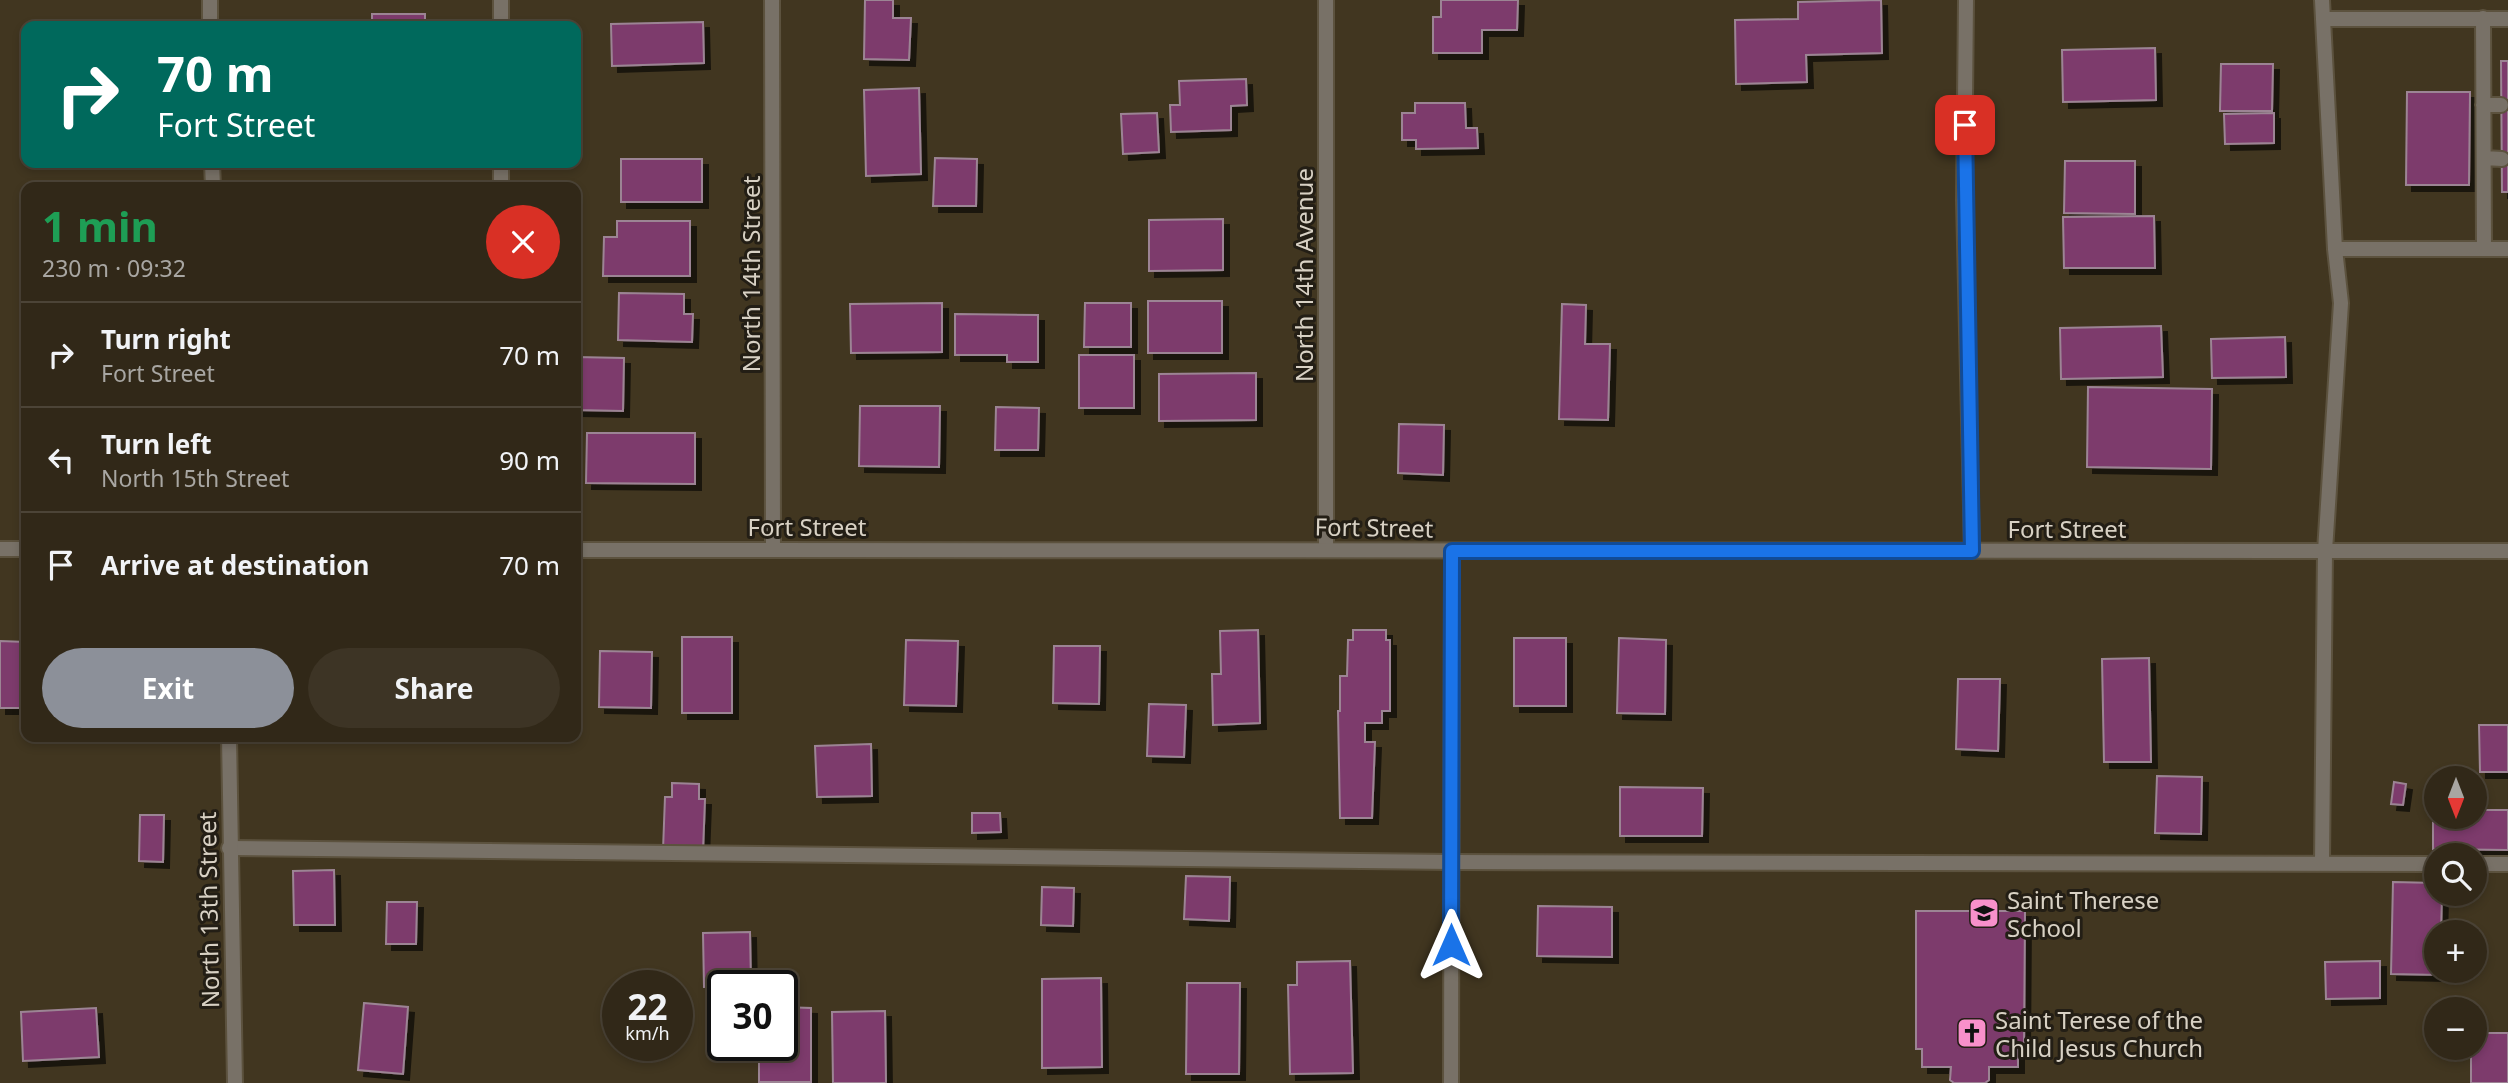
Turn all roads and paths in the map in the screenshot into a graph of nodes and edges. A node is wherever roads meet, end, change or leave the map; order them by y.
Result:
1 (210, 0) edge
2 (501, 0) edge
3 (772, 0) edge
4 (1326, 0) edge
5 (1966, 0) edge
6 (2322, 0) edge
7 (2483, 18) junction
8 (2323, 19) junction
9 (2508, 19) edge
10 (210, 21) edge
11 (501, 21) edge
12 (2483, 105) junction
13 (2501, 105) dead end
14 (2484, 158) junction
15 (2502, 159) dead end
16 (2336, 248) junction
17 (2484, 248) junction
18 (2508, 248) edge
19 (0, 549) edge
20 (21, 549) edge
21 (773, 549) junction
22 (1326, 549) junction
23 (581, 550) edge
24 (1452, 551) junction
25 (1972, 551) junction
26 (2325, 551) junction
27 (2508, 551) edge
28 (229, 742) edge
29 (229, 848) junction
30 (1452, 862) junction
31 (2322, 863) junction
32 (2424, 864) edge
33 (2487, 864) edge
34 (2508, 864) edge
35 (235, 1083) edge
36 (1451, 1083) edge

1 - 10 street
2 - 11 street
3 - 21 street, North 14th Street
4 - 22 street, North 14th Avenue
5 - 25 street
6 - 8 street
7 - 8 street
7 - 9 street
7 - 12 street
8 - 16 street
12 - 13 street
12 - 14 street
14 - 15 street
14 - 17 street
16 - 17 street
16 - 26 street
17 - 18 street
19 - 20 street
21 - 22 street, Fort Street
21 - 23 street, Fort Street
22 - 24 street, Fort Street
24 - 25 street, Fort Street
24 - 30 street
25 - 26 street, Fort Street
26 - 27 street, Fort Street
26 - 31 street
28 - 29 street, North 13th Street
29 - 30 street
29 - 35 street, North 13th Street
30 - 31 street
30 - 36 street
31 - 32 street
33 - 34 street

